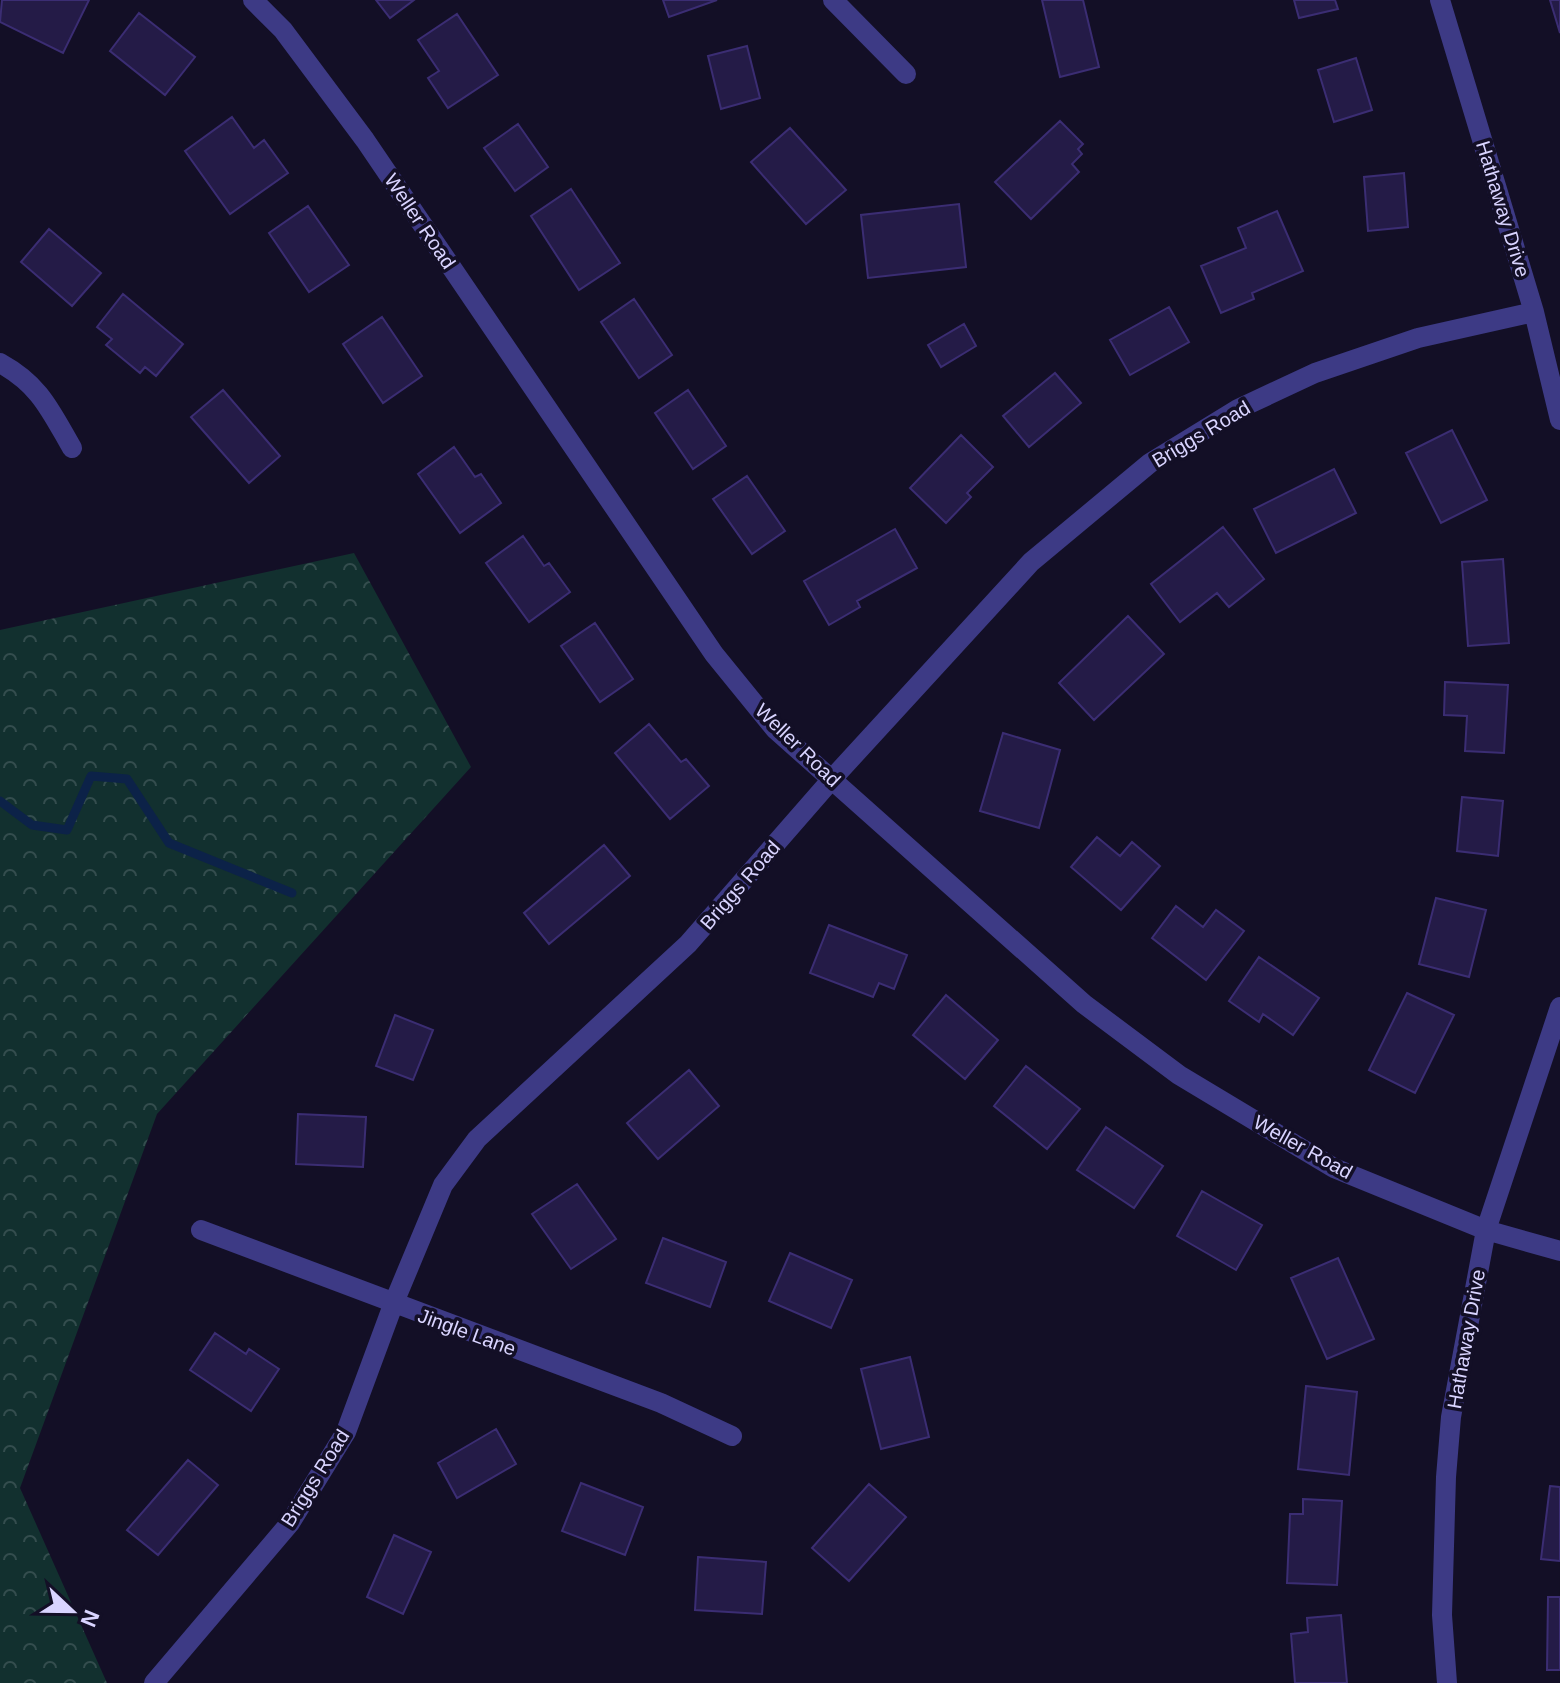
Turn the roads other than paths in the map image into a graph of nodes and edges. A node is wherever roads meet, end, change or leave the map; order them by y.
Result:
1 (253, 0) edge
2 (833, 0) edge
3 (1440, 0) edge
4 (906, 74) dead end
5 (1534, 312) junction
6 (0, 363) edge
7 (1560, 420) edge
8 (72, 448) dead end
9 (832, 779) junction
10 (1560, 1007) edge
11 (201, 1230) dead end
12 (1486, 1230) junction
13 (1560, 1251) edge
14 (393, 1305) junction
15 (732, 1436) dead end
16 (154, 1683) edge
17 (1447, 1683) edge

1 - 9 street, Weller Road
2 - 4 street
3 - 5 street, Hathaway Drive
5 - 7 street, Hathaway Drive
5 - 9 street, Briggs Road
6 - 8 street
9 - 12 street, Weller Road
9 - 14 street, Briggs Road
10 - 12 street, Hathaway Drive
11 - 14 street, Jingle Lane
12 - 13 street, Weller Road
12 - 17 street, Hathaway Drive
14 - 15 street, Jingle Lane
14 - 16 street, Briggs Road

